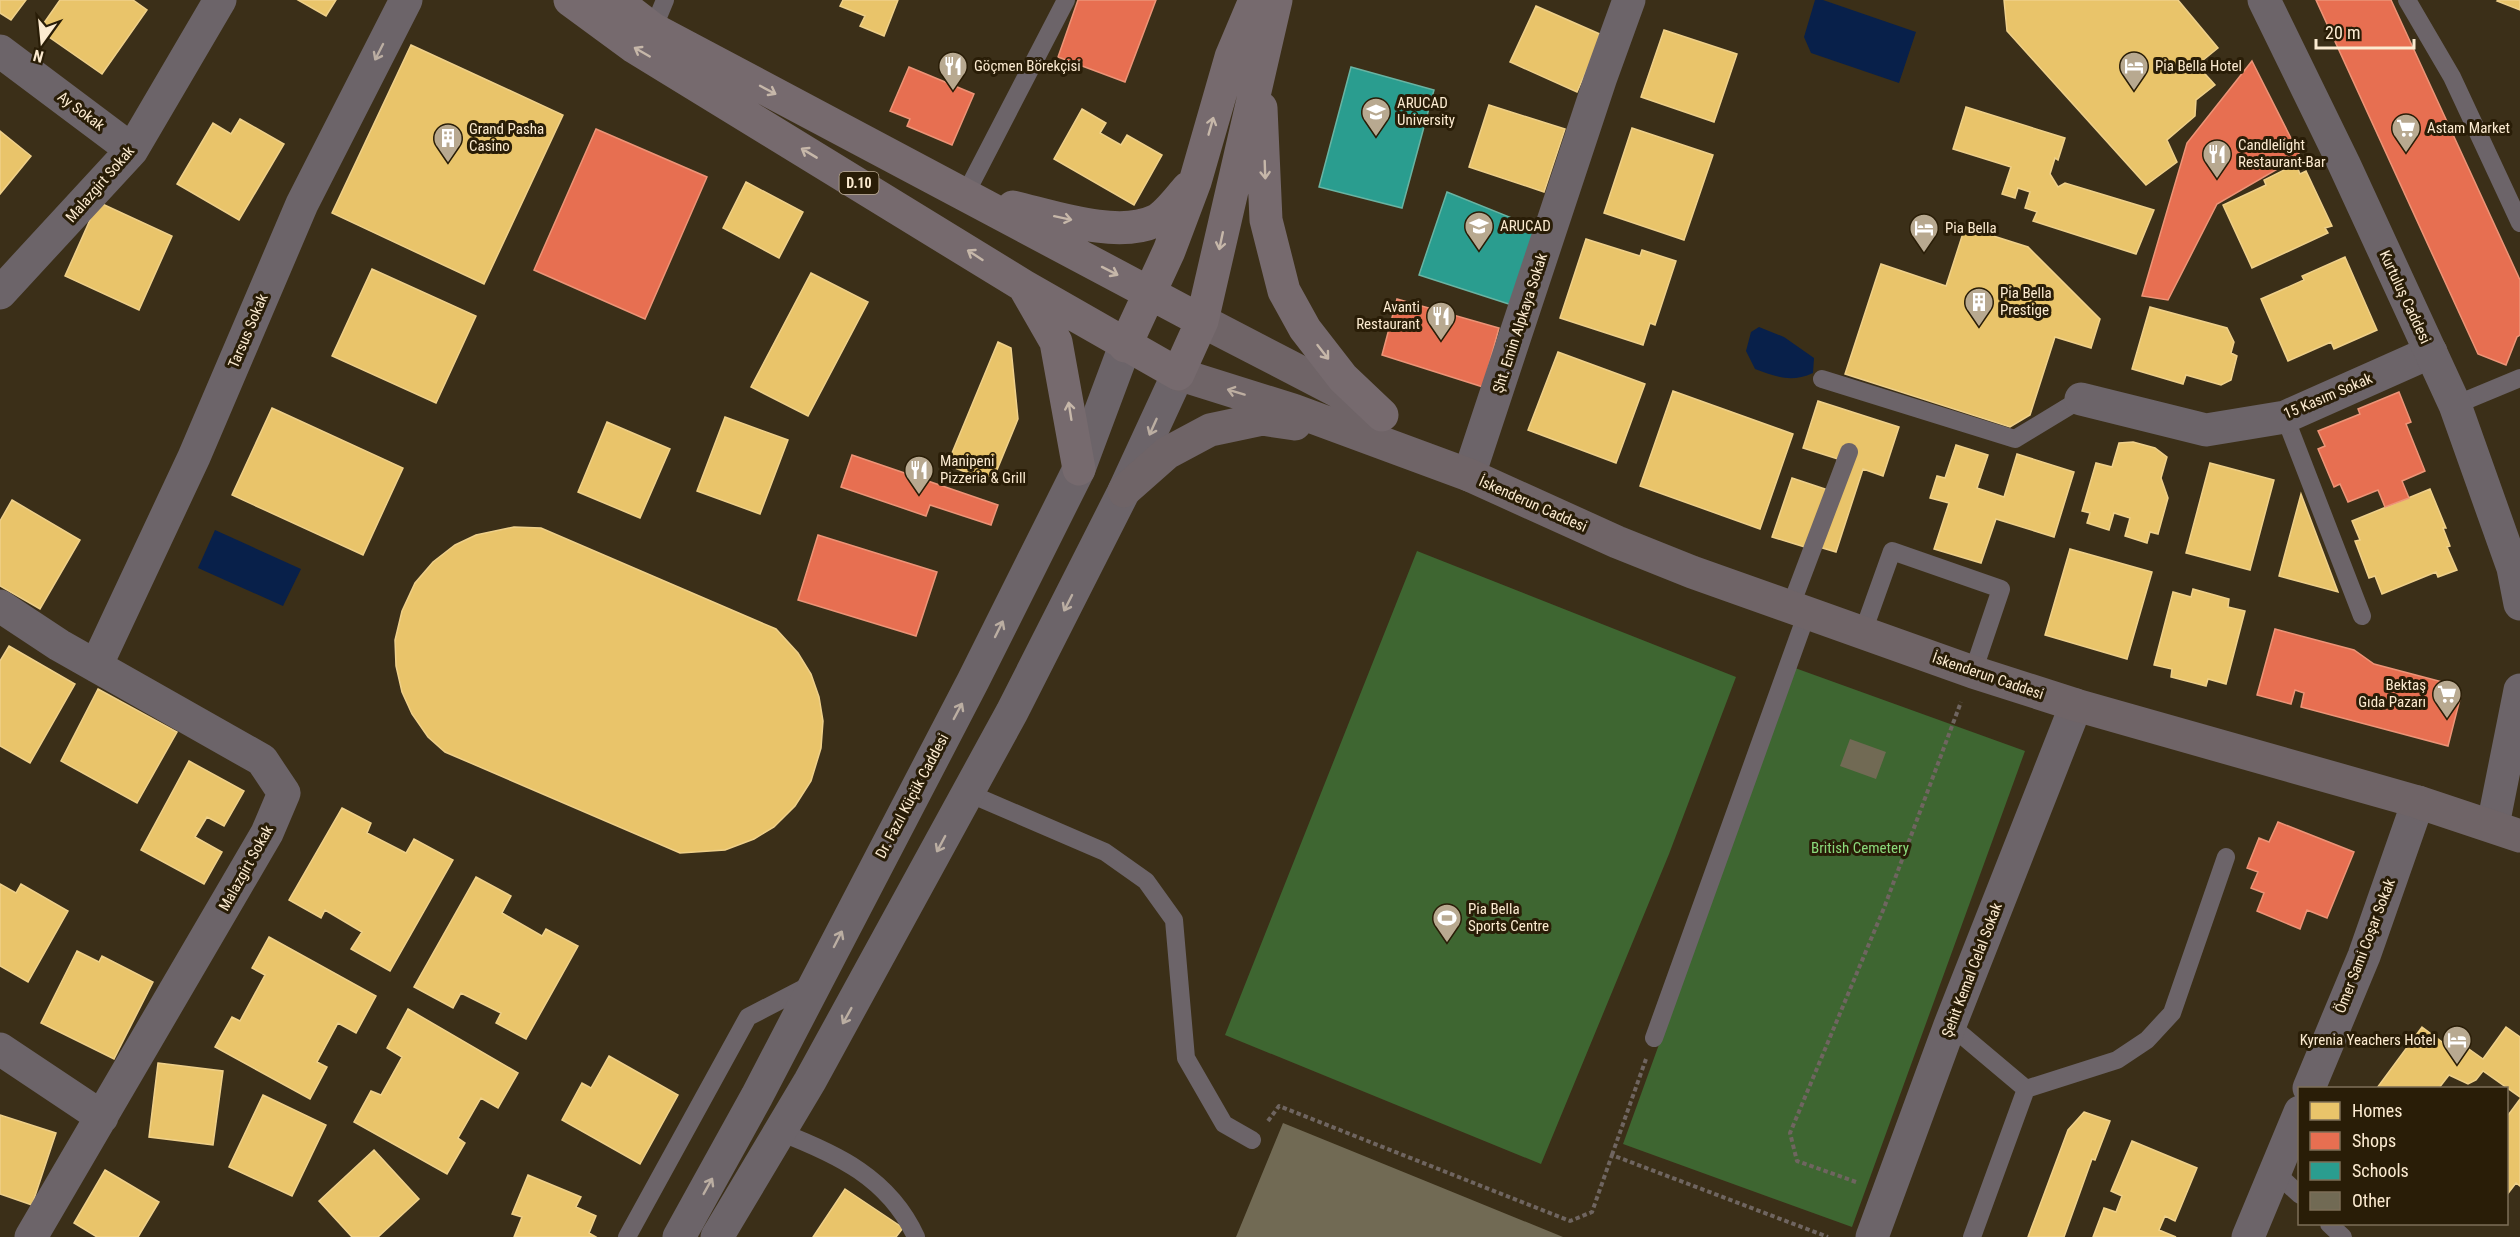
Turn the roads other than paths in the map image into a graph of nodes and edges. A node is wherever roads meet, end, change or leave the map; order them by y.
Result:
1 (220, 0) edge
2 (406, 0) edge
3 (570, 0) edge
4 (615, 0) edge
5 (1066, 0) edge
6 (1255, 0) edge
7 (1276, 0) edge
8 (1629, 0) edge
9 (2264, 0) edge
10 (2407, 0) edge
11 (659, 14) edge
12 (0, 51) edge
13 (1258, 70) junction
14 (705, 72) junction
15 (132, 150) junction
16 (1195, 182) junction
17 (965, 195) junction
18 (2520, 223) edge
19 (1024, 286) junction
20 (0, 292) edge
21 (1151, 294) junction
22 (1202, 321) junction
23 (1125, 346) junction
24 (2431, 352) junction
25 (1178, 374) junction
26 (2520, 378) edge
27 (1822, 379) dead end
28 (2081, 399) joint
29 (2455, 405) junction
30 (1382, 415) junction
31 (2285, 417) junction
32 (1351, 432) junction
33 (1849, 452) dead end
34 (1079, 469) junction
35 (1469, 475) junction
36 (1124, 491) junction
37 (2517, 568) edge
38 (2520, 604) edge
39 (0, 606) edge
40 (1799, 611) junction
41 (2362, 616) dead end
42 (1863, 632) junction
43 (96, 666) junction
44 (1973, 672) junction
45 (2520, 690) edge
46 (2076, 705) junction
47 (968, 793) junction
48 (2418, 802) junction
49 (2506, 830) edge
50 (2226, 857) dead end
51 (816, 981) junction
52 (1950, 1025) junction
53 (1654, 1038) road end
54 (0, 1049) edge
55 (2310, 1087) edge
56 (2026, 1089) junction
57 (102, 1116) junction
58 (2298, 1117) edge
59 (780, 1132) junction
60 (1252, 1140) road end
61 (2275, 1172) junction
62 (2298, 1194) edge
63 (31, 1237) edge
64 (627, 1237) edge
65 (679, 1237) edge
66 (717, 1237) edge
67 (916, 1237) edge
68 (1872, 1237) edge
69 (1972, 1237) edge
70 (2248, 1237) edge

1 - 15 street, Malazgirt Sokak
2 -> 43 street, Tarsus Sokak
14 -> 3 main road, D.10
4 - 11 main road, D.10
5 - 17 lane
16 -> 6 main road
7 - 13 main road
8 - 35 street, Şht. Emin Alpkaya Sokak
9 - 24 street, Kurtuluş Caddesi
10 - 18 lane
11 - 14 main road, D.10
12 - 15 street, Ay Sokak
13 -> 22 main road
13 -> 30 main road
14 -> 17 main road, D.10
19 -> 14 main road, D.10
15 - 20 street, Malazgirt Sokak
17 -> 16 main road
16 - 21 main road
17 -> 21 main road, D.10
19 - 23 main road, D.10
34 -> 19 main road
21 - 22 main road
21 - 23 main road
22 - 25 main road
22 - 30 main road
23 - 25 main road, D.10
23 - 34 street, Dr. Fazıl Küçük Caddesi
24 - 29 street, Kurtuluş Caddesi
24 - 31 street, 15 Kasım Sokak
32 -> 25 main road
25 -> 36 street
26 - 29 lane
27 - 28 lane
28 - 31 street, 15 Kasım Sokak
29 - 37 street, Kurtuluş Caddesi
30 - 35 main road
31 - 41 lane
32 - 35 main road
32 - 36 main road
33 - 40 lane
51 -> 34 street, Dr. Fazıl Küçük Caddesi
35 - 40 main road, İskenderun Caddesi
36 -> 47 street
37 - 38 street, Kurtuluş Caddesi
39 - 43 street, Malazgirt Sokak
40 - 42 main road, İskenderun Caddesi
40 - 53 lane
42 - 44 main road, İskenderun Caddesi
42 - 44 lane
43 - 57 street, Malazgirt Sokak
44 - 46 main road, İskenderun Caddesi
45 - 49 street
46 - 48 main road, İskenderun Caddesi
46 - 52 street, Şehit Kemal Celal Sokak
47 -> 59 street
47 - 60 lane
48 - 49 main road, İskenderun Caddesi
48 - 55 street, Ömer Sami Coşar Sokak
50 - 56 lane
51 - 64 lane
65 -> 51 street, Dr. Fazıl Küçük Caddesi
52 - 56 lane
52 - 68 street, Şehit Kemal Celal Sokak
54 - 57 street
56 - 69 lane
57 - 63 street, Malazgirt Sokak
58 - 61 street
59 - 66 street
59 - 67 lane
61 - 62 lane
61 - 70 street

